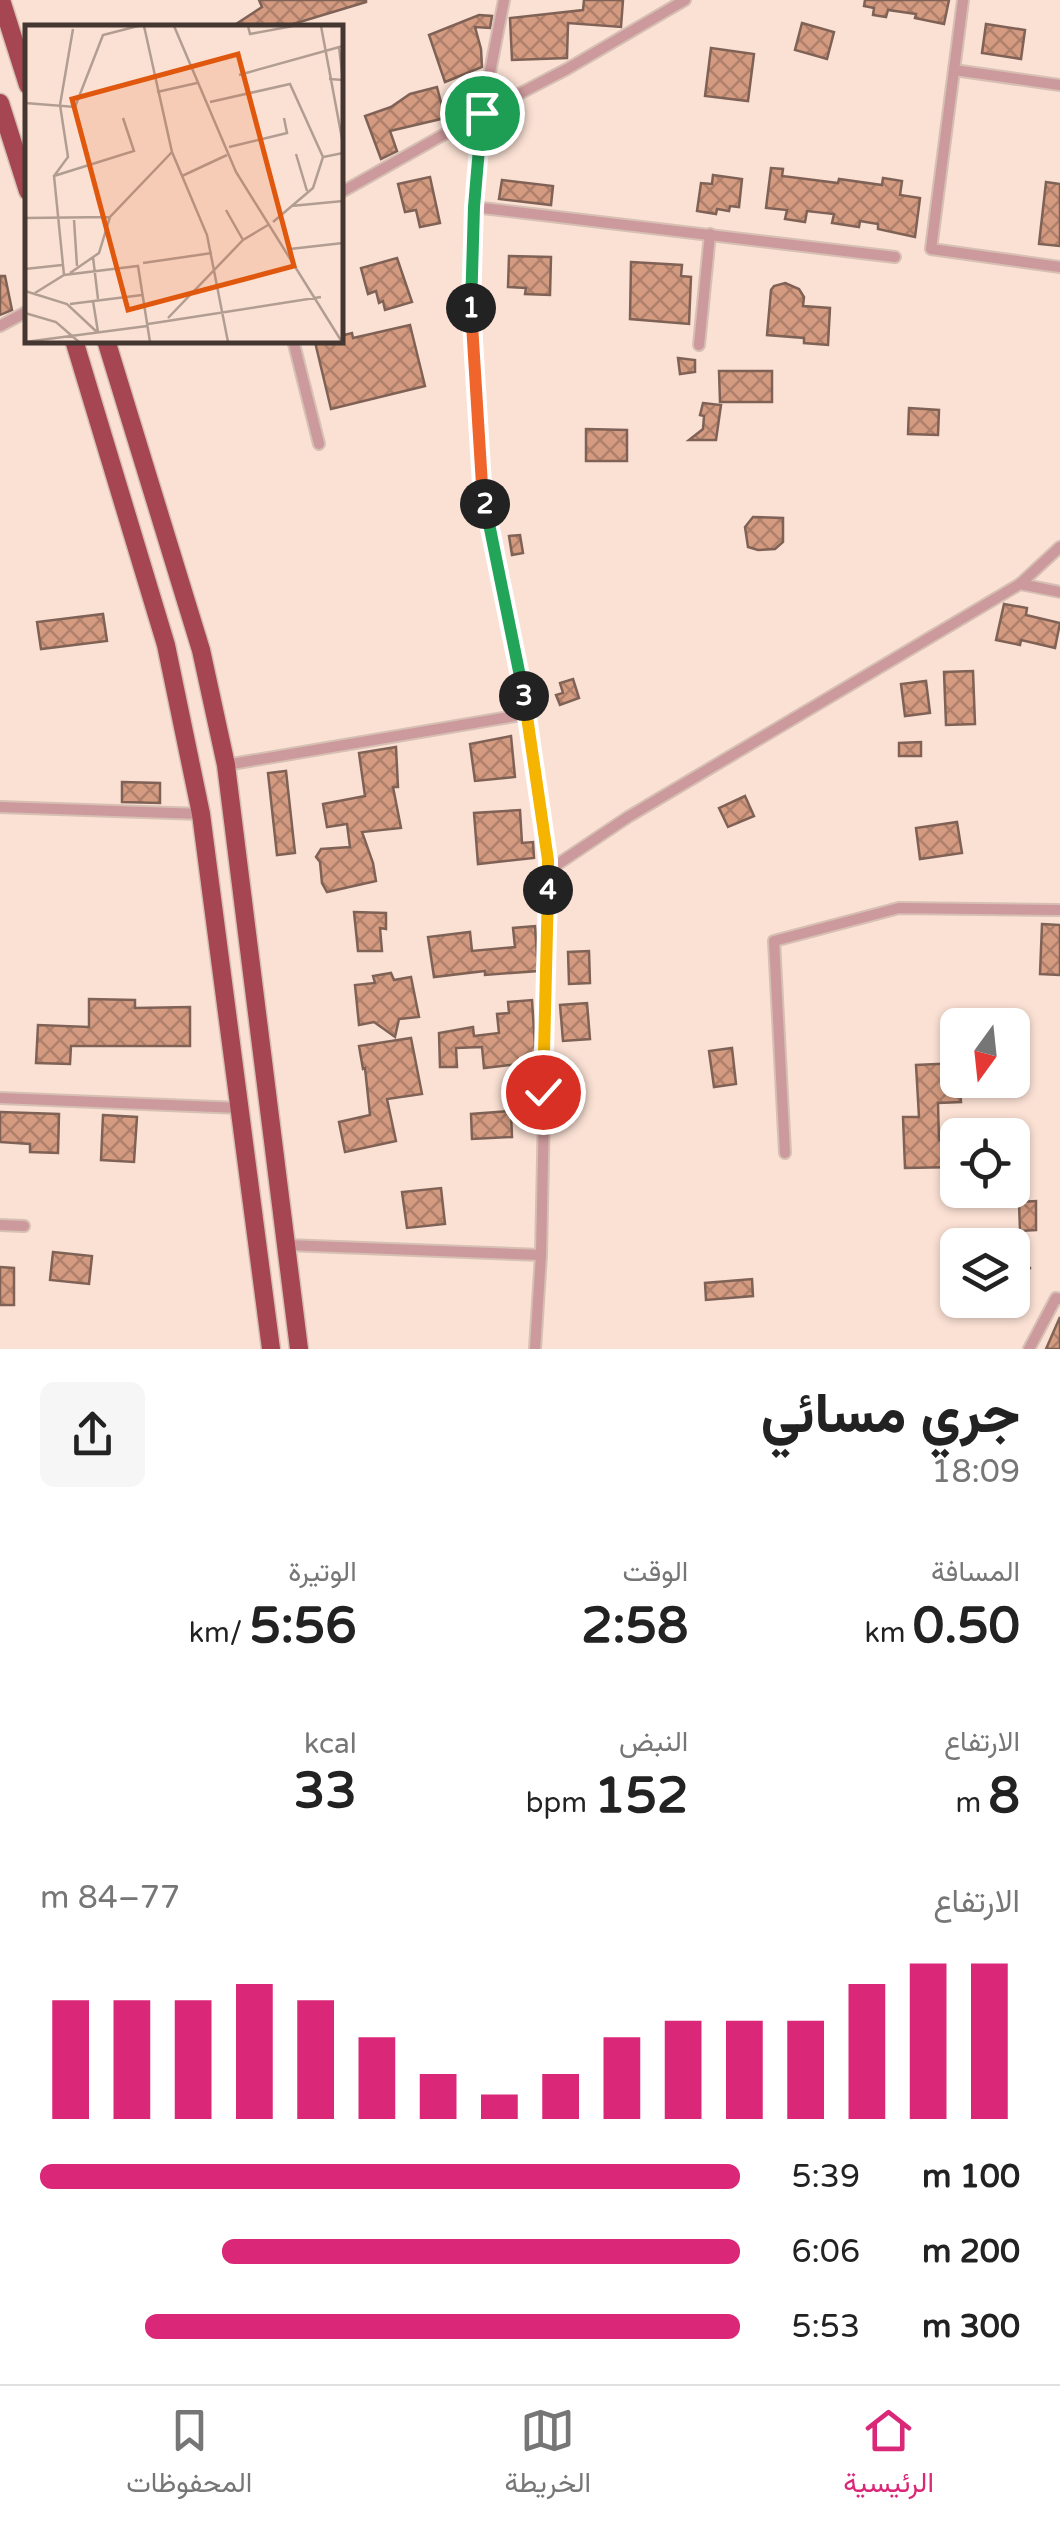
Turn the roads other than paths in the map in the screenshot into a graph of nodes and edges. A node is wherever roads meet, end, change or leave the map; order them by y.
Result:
1 (2, 0) edge
2 (504, 0) edge
3 (685, 0) edge
4 (963, 0) edge
5 (954, 70) junction
6 (25, 74) edge
7 (1060, 85) edge
8 (1, 107) edge
9 (482, 113) junction
10 (25, 182) edge
11 (342, 192) edge
12 (474, 207) junction
13 (710, 234) junction
14 (895, 257) dead end
15 (1060, 267) edge
16 (25, 313) edge
17 (0, 326) edge
18 (75, 342) edge
19 (107, 342) edge
20 (294, 342) edge
21 (699, 345) dead end
22 (319, 444) dead end
23 (1060, 546) edge
24 (1020, 584) junction
25 (1060, 592) edge
26 (528, 714) junction
27 (226, 764) junction
28 (0, 808) edge
29 (202, 814) junction
30 (549, 870) junction
31 (1060, 910) edge
32 (0, 1098) edge
33 (240, 1108) junction
34 (784, 1153) dead end
35 (0, 1225) edge
36 (24, 1226) dead end
37 (287, 1245) junction
38 (541, 1254) junction
39 (1060, 1299) edge
40 (271, 1349) edge
41 (299, 1349) edge
42 (535, 1349) edge
43 (1029, 1349) edge

1 - 6 highway
2 - 9 street
3 - 9 street
4 - 5 street
5 - 7 street
5 - 15 street
8 - 10 highway
9 - 11 street
9 - 12 street
12 - 13 street
12 - 26 street
13 - 14 street
13 - 21 street
16 - 17 street
18 - 29 highway
19 - 27 highway
20 - 22 street
23 - 24 street
24 - 25 street
24 - 30 street
26 - 27 street
26 - 30 street
27 - 37 highway
28 - 29 street
29 - 33 highway
30 - 38 street
31 - 34 street
32 - 33 street
33 - 40 highway
35 - 36 street
37 - 38 street
37 - 41 highway
38 - 42 street
39 - 43 street

